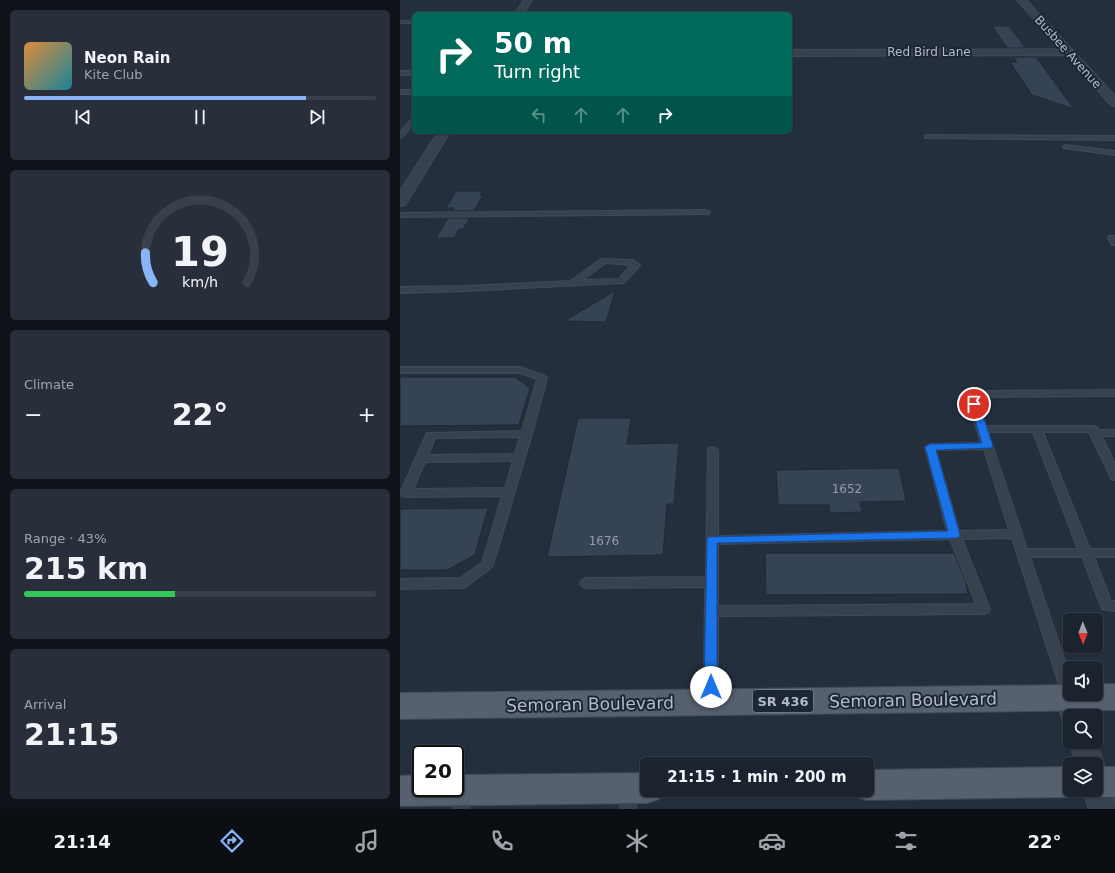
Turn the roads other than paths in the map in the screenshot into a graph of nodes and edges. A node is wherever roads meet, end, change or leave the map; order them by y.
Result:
1 (528, 0) edge
2 (1021, 0) edge
3 (520, 12) edge
4 (400, 22) edge
5 (412, 22) edge
6 (1067, 52) junction
7 (792, 53) edge
8 (400, 73) edge
9 (412, 73) edge
10 (400, 92) edge
11 (412, 92) edge
12 (1115, 103) edge
13 (412, 121) edge
14 (443, 134) edge
15 (400, 136) edge
16 (926, 138) dead end
17 (1115, 138) edge
18 (1066, 147) dead end
19 (1115, 153) edge
20 (400, 202) edge
21 (706, 212) dead end
22 (400, 215) edge
23 (1115, 238) edge
24 (1115, 243) edge
25 (573, 283) junction
26 (400, 290) edge
27 (400, 370) edge
28 (1115, 393) edge
29 (982, 429) junction
30 (1037, 429) junction
31 (1095, 433) junction
32 (1115, 433) edge
33 (527, 434) junction
34 (988, 446) junction
35 (713, 450) dead end
36 (520, 457) junction
37 (421, 459) junction
38 (1115, 476) edge
39 (509, 492) junction
40 (1017, 534) junction
41 (954, 535) junction
42 (712, 540) junction
43 (1023, 553) junction
44 (1086, 553) junction
45 (1115, 553) edge
46 (712, 582) junction
47 (586, 583) dead end
48 (400, 584) edge
49 (1115, 606) edge
50 (712, 611) junction
51 (1115, 697) edge
52 (711, 702) junction
53 (400, 706) edge
54 (1072, 707) edge
55 (1063, 782) edge
56 (1115, 782) edge
57 (1103, 783) edge
58 (874, 785) edge
59 (400, 791) edge
60 (634, 795) edge
61 (1100, 797) edge
62 (463, 800) edge
63 (1104, 809) edge

1 - 3 street
2 - 6 street, Busbee Avenue
4 - 5 lane
6 - 7 street, Red Bird Lane
6 - 12 street, Busbee Avenue
8 - 9 lane
10 - 11 lane
13 - 15 lane
14 - 20 street
16 - 17 lane
18 - 19 lane
21 - 22 lane
23 - 24 lane
25 - 25 lane
25 - 26 lane
27 - 33 lane
28 - 29 lane
29 - 30 lane
29 - 34 lane
30 - 31 lane
30 - 44 lane
31 - 32 lane
31 - 38 lane
33 - 36 lane
33 - 37 lane
34 - 40 lane
34 - 41 lane
35 - 42 lane
36 - 37 lane
36 - 39 lane
37 - 39 lane
39 - 48 lane
40 - 41 lane
40 - 43 lane
41 - 42 lane
41 - 50 lane
42 - 46 lane
43 - 44 lane
43 - 54 lane
44 - 45 lane
44 - 49 lane
46 - 47 lane
46 - 50 lane
50 - 52 lane
51 - 54 main road, Semoran Boulevard / SR 436
52 - 53 main road, Semoran Boulevard / SR 436
52 - 54 main road, Semoran Boulevard / SR 436
55 - 58 main road
56 - 57 main road
59 - 62 main road
60 - 62 main road
61 - 63 street

